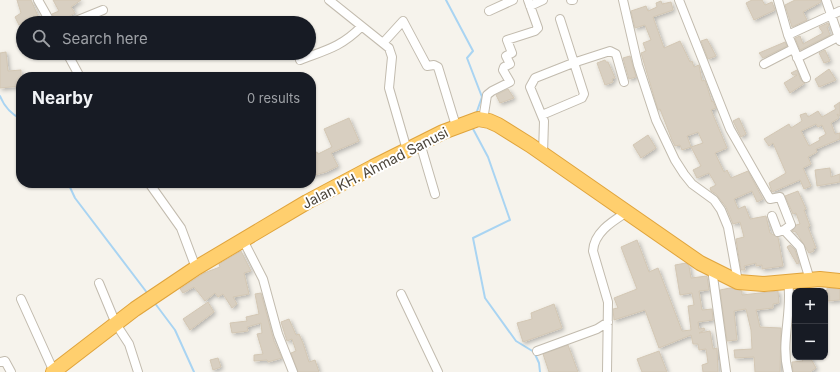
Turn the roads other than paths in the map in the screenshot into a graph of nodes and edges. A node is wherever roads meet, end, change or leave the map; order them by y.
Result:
1 (38, 0) edge
2 (329, 0) edge
3 (513, 0) edge
4 (543, 0) edge
5 (623, 0) edge
6 (679, 0) edge
7 (778, 0) edge
8 (826, 0) edge
9 (529, 3) edge
10 (103, 10) dead end
11 (490, 11) dead end
12 (840, 11) edge
13 (830, 15) junction
14 (47, 16) edge
15 (88, 16) edge
16 (560, 19) dead end
17 (361, 27) junction
18 (788, 36) junction
19 (839, 39) edge
20 (383, 44) junction
21 (793, 49) junction
22 (316, 54) edge
23 (797, 58) junction
24 (72, 60) edge
25 (573, 63) junction
26 (764, 64) dead end
27 (78, 72) edge
28 (806, 78) dead end
29 (624, 82) dead end
30 (542, 115) junction
31 (471, 122) junction
32 (544, 133) junction
33 (420, 143) junction
34 (530, 145) junction
35 (407, 150) junction
36 (543, 154) junction
37 (153, 188) edge
38 (435, 194) dead end
39 (627, 212) junction
40 (772, 216) dead end
41 (784, 230) junction
42 (243, 240) junction
43 (196, 268) junction
44 (712, 269) junction
45 (810, 280) junction
46 (840, 280) edge
47 (738, 282) junction
48 (788, 282) junction
49 (99, 283) dead end
50 (400, 294) dead end
51 (21, 299) dead end
52 (608, 322) junction
53 (116, 324) junction
54 (537, 351) dead end
55 (0, 362) edge
56 (11, 372) edge
57 (53, 372) edge
58 (138, 372) edge
59 (293, 372) edge
60 (438, 372) edge
61 (607, 372) edge
62 (726, 372) edge
63 (788, 372) edge

1 - 14 street
2 - 17 street
3 - 11 street
4 - 9 street
5 - 47 street
6 - 41 street
7 - 18 street
8 - 13 street
9 - 31 street
10 - 15 street
12 - 13 street
13 - 18 street
13 - 19 street
16 - 25 street
17 - 20 street
17 - 22 street
18 - 21 street
19 - 23 street
20 - 31 street
20 - 35 street
21 - 23 street
21 - 26 street
23 - 28 street
24 - 27 street
25 - 29 street
25 - 30 street
25 - 30 street
30 - 32 street
31 - 33 highway, Jalan KH. Ahmad Sanusi
31 - 34 highway
32 - 34 street
32 - 36 street
33 - 35 highway, Jalan KH. Ahmad Sanusi
33 - 38 street
34 - 36 highway
35 - 42 highway, Jalan KH. Ahmad Sanusi
36 - 39 highway
37 - 43 street
39 - 44 highway
39 - 52 street
40 - 41 street
41 - 45 street
42 - 43 highway, Jalan KH. Ahmad Sanusi
42 - 59 street
43 - 53 highway, Jalan KH. Ahmad Sanusi
44 - 47 highway
44 - 62 street
45 - 46 highway
45 - 48 highway
47 - 48 highway
48 - 63 street
49 - 53 street
50 - 60 street
51 - 57 street
52 - 54 street
52 - 61 street
53 - 57 highway, Jalan KH. Ahmad Sanusi
53 - 58 street
55 - 56 street

